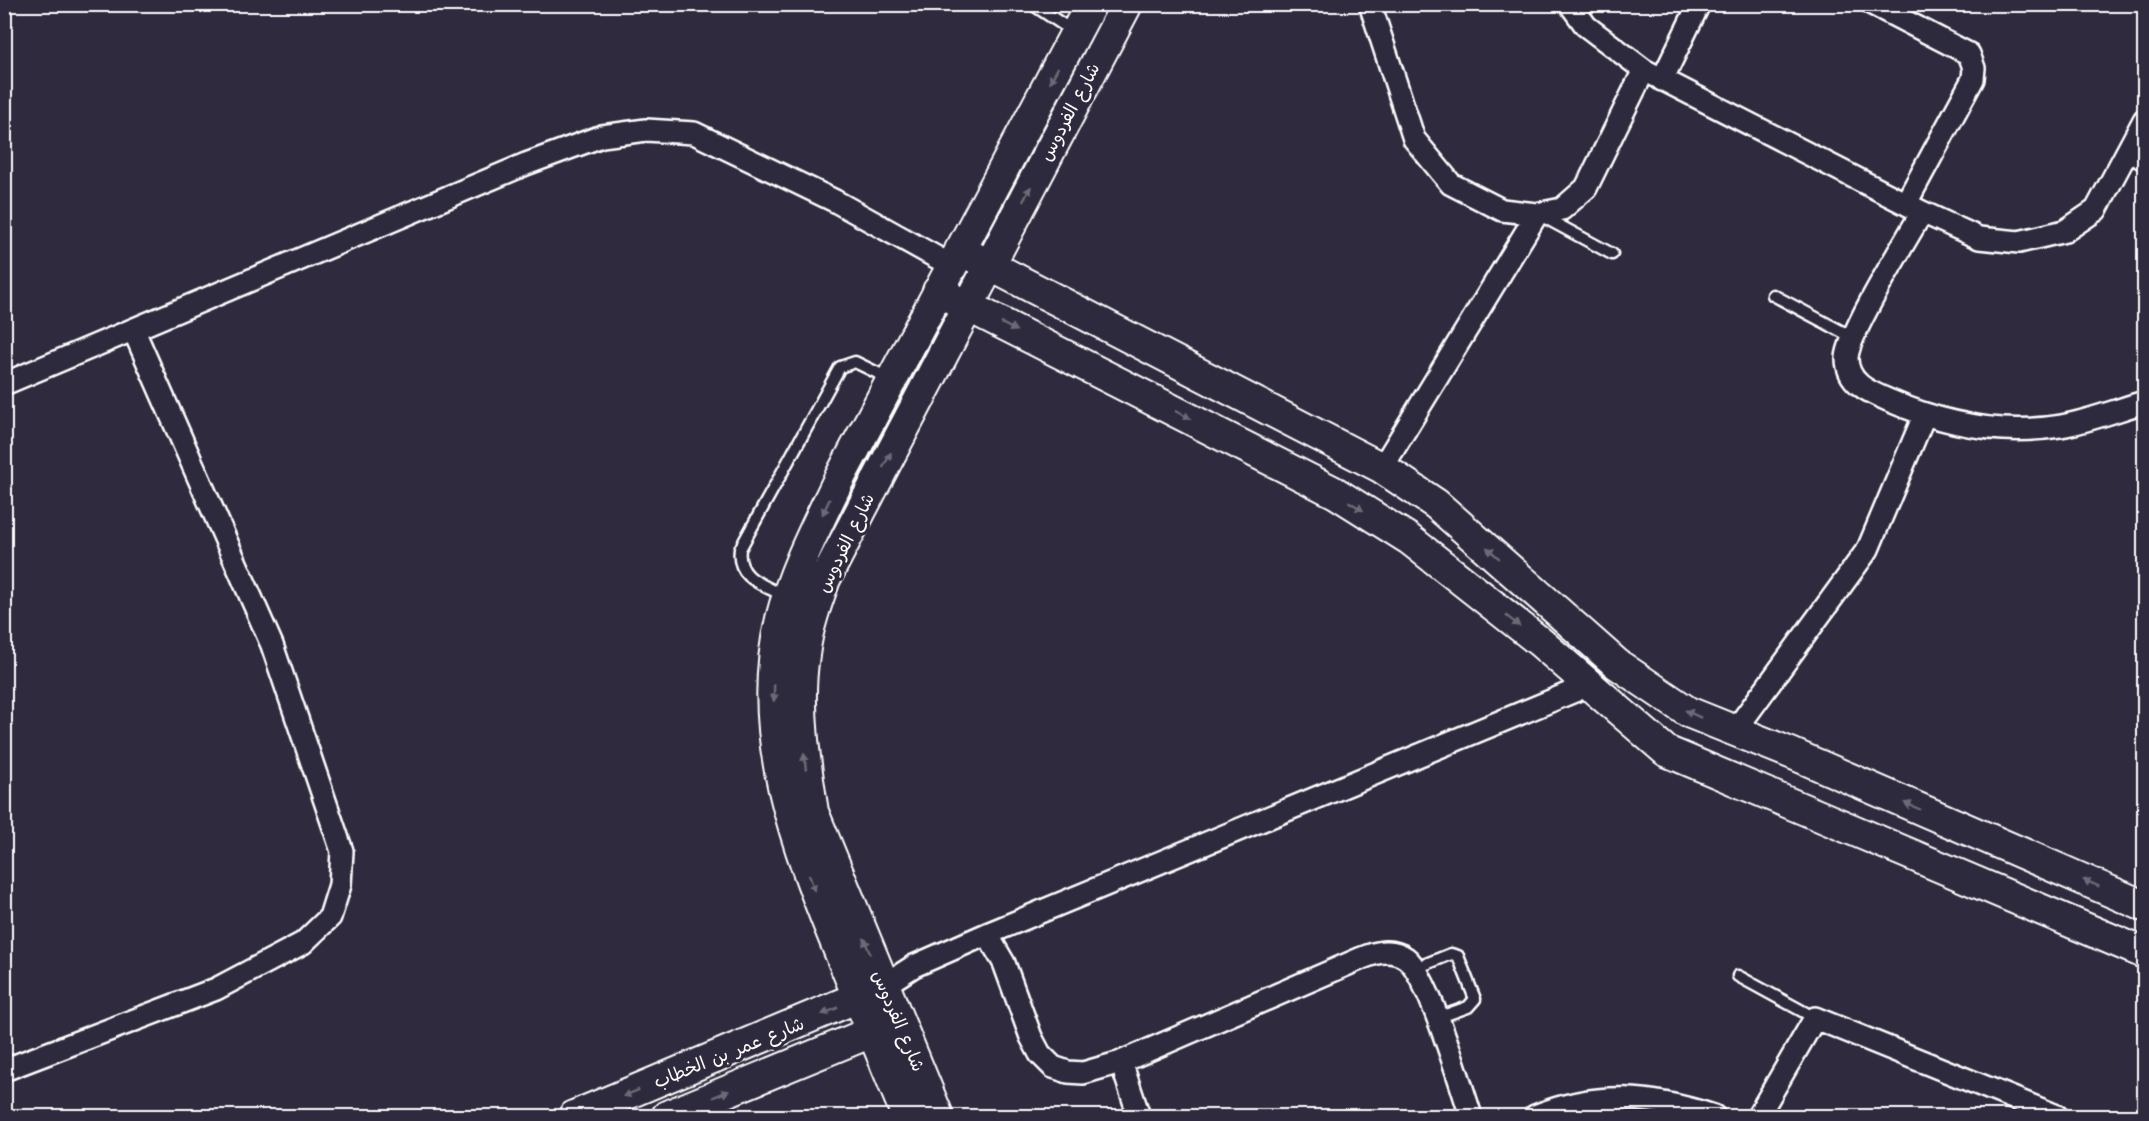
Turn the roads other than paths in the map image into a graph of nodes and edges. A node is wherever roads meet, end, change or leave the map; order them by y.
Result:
1 (1032, 4) edge
2 (1091, 4) edge
3 (1127, 4) edge
4 (1370, 4) edge
5 (1570, 4) edge
6 (1699, 4) edge
7 (1872, 4) edge
8 (1076, 34) junction
9 (1653, 75) junction
10 (2145, 120) edge
11 (2136, 154) edge
12 (1914, 208) junction
13 (982, 210) junction
14 (1537, 214) junction
15 (1011, 224) junction
16 (1612, 254) dead end
17 (989, 266) junction
18 (950, 269) junction
19 (1773, 295) dead end
20 (1064, 304) junction
21 (968, 306) junction
22 (134, 331) junction
23 (1854, 338) junction
24 (911, 342) junction
25 (1043, 345) junction
26 (941, 357) junction
27 (890, 379) junction
28 (4, 384) edge
29 (2145, 402) edge
30 (1924, 416) junction
31 (1382, 468) junction
32 (788, 598) junction
33 (1589, 685) junction
34 (1734, 732) junction
35 (2145, 906) edge
36 (987, 934) junction
37 (2145, 953) edge
38 (1416, 968) junction
39 (1738, 976) dead end
40 (871, 993) junction
41 (1437, 1018) junction
42 (1815, 1018) junction
43 (885, 1026) junction
44 (1121, 1062) junction
45 (4, 1071) edge
46 (1136, 1114) edge
47 (574, 1116) edge
48 (667, 1116) edge
49 (907, 1116) edge
50 (938, 1116) edge
51 (1471, 1116) edge
52 (1536, 1116) edge
53 (1714, 1116) edge
54 (1758, 1116) edge
55 (2057, 1116) edge

1 - 8 lane
2 - 8 street, شارع الفردوس
15 -> 3 street, شارع الفردوس
4 - 14 street
5 - 9 street
6 - 9 street
7 - 12 street
8 -> 13 street, شارع الفردوس
9 - 12 street
9 - 14 street
10 - 11 street
11 - 12 street
12 - 23 street
13 - 15 street
13 - 18 street, شارع الفردوس
14 - 16 lane
14 - 31 street
15 - 17 street, شارع الفردوس
17 - 18 street
17 - 20 street
17 - 21 street, شارع الفردوس
18 - 21 street
18 - 22 street
18 - 24 street, شارع الفردوس
19 - 23 lane
20 - 25 street
20 - 31 street
21 -> 25 street
21 - 26 street, شارع الفردوس
22 - 28 street
22 - 45 street
23 - 30 street
24 - 26 street
24 - 27 street, شارع الفردوس
25 -> 33 street
40 -> 26 street, شارع الفردوس
27 -> 32 street, شارع الفردوس
27 - 32 lane
29 - 30 street
30 - 34 street
34 -> 31 street
32 -> 40 street, شارع الفردوس
33 - 36 street
33 - 37 street
35 -> 34 street
36 - 40 street
36 - 44 street
38 - 41 street
38 - 41 lane
38 - 44 street
39 - 42 lane
40 - 43 street, شارع الفردوس
40 -> 47 street, شارع عمر بن الخطاب
41 - 51 street
42 - 54 street
42 - 55 street
48 -> 43 street, شارع عمر بن الخطاب
43 - 49 street, شارع الفردوس
43 - 50 street, شارع الفردوس
44 - 46 street
52 - 53 street

